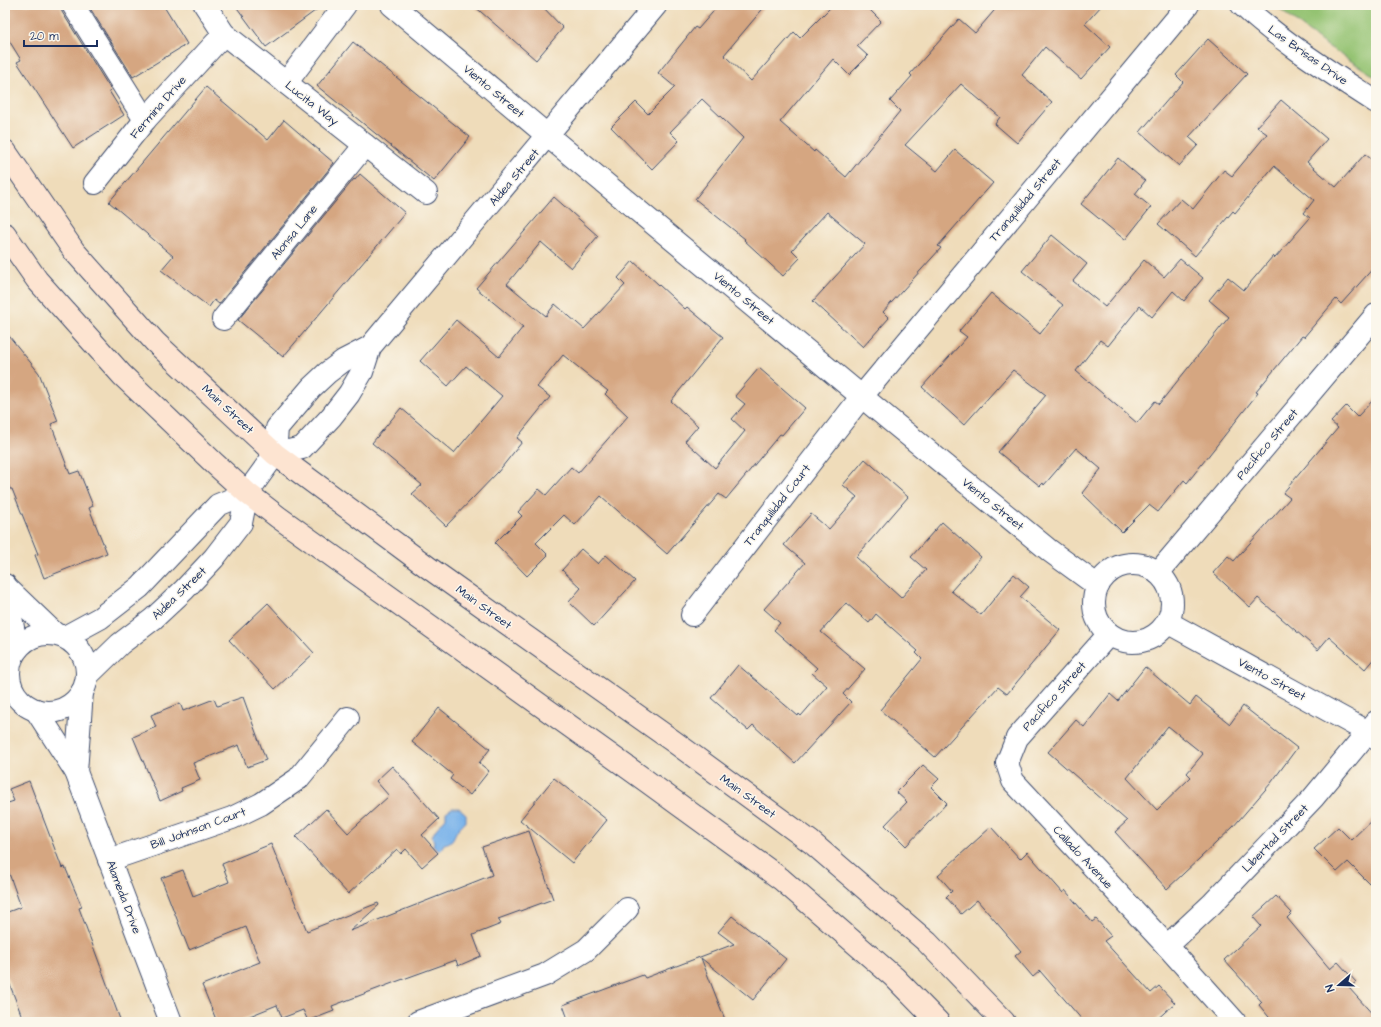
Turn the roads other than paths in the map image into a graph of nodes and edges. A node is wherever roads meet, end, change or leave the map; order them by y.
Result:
1 (73, 5) edge
2 (205, 5) edge
3 (345, 5) edge
4 (392, 5) edge
5 (656, 5) edge
6 (1188, 5) edge
7 (1242, 5) edge
8 (224, 34) junction
9 (286, 83) junction
10 (1376, 102) edge
11 (145, 120) junction
12 (548, 136) junction
13 (365, 145) junction
14 (5, 151) edge
15 (95, 183) dead end
16 (426, 193) dead end
17 (5, 234) edge
18 (1376, 315) edge
19 (223, 319) dead end
20 (370, 347) junction
21 (862, 396) junction
22 (275, 454) junction
23 (247, 493) junction
24 (1158, 573) junction
25 (5, 586) edge
26 (1098, 586) junction
27 (692, 615) dead end
28 (1168, 622) junction
29 (1109, 634) junction
30 (60, 636) junction
31 (17, 649) junction
32 (7, 672) edge
33 (85, 684) junction
34 (32, 708) junction
35 (5, 710) edge
36 (348, 718) dead end
37 (1373, 731) edge
38 (1007, 763) joint
39 (76, 772) junction
40 (110, 860) junction
41 (627, 909) dead end
42 (1167, 946) junction
43 (171, 1022) edge
44 (418, 1022) edge
45 (938, 1022) edge
46 (1004, 1022) edge
47 (1235, 1022) edge

1 - 11 street
2 - 8 street, Lucita Way
3 - 9 street
4 - 12 street, Viento Street
5 - 12 street, Aldea Street
6 - 21 street, Tranquilidad Street
7 - 10 street, Las Brisas Drive
8 - 9 street, Lucita Way
8 - 11 street, Fermina Drive
9 - 13 street, Lucita Way
11 - 15 street, Fermina Drive
12 - 20 street, Aldea Street
12 - 21 street, Viento Street
13 - 16 street, Lucita Way
13 - 19 street, Alonsa Lane
14 - 22 street, Main Street
17 - 23 street
18 - 24 street, Pacífico Street
20 - 22 street, Aldea Street
20 - 22 street, Aldea Street
21 - 26 street, Viento Street
21 - 27 street, Tranquilidad Court
22 - 23 street, Aldea Street
22 - 46 street, Main Street
23 - 30 street
23 - 33 street, Aldea Street
23 - 45 street
24 - 26 street
24 - 28 street
25 - 30 street
25 - 31 street
26 - 29 street
28 - 29 street
28 - 37 street, Viento Street
29 - 38 street, Pacífico Street
30 - 31 street
30 - 33 street
31 - 32 street
32 - 34 street
33 - 34 street
33 - 39 street, Alameda Drive
34 - 35 street
34 - 39 street, Alameda Drive
36 - 40 street, Bill Johnson Court
37 - 42 street, Libertad Street
38 - 42 street, Callado Avenue
39 - 40 street, Alameda Drive
40 - 43 street, Alameda Drive
41 - 44 street
42 - 47 street, Callado Avenue

